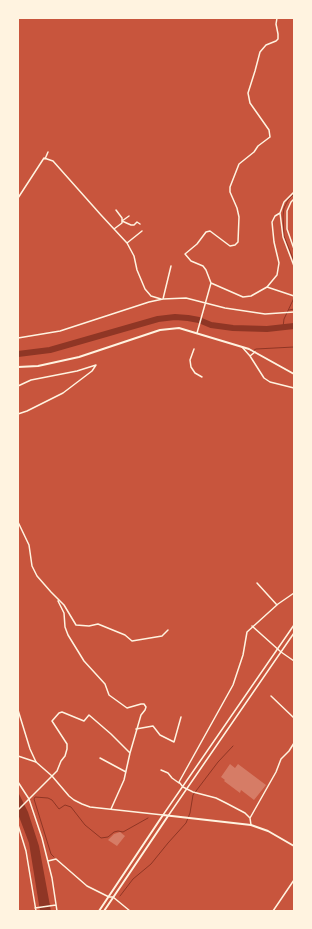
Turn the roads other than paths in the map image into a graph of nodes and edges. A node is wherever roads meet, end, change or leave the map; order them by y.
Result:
1 (277, 18) edge
2 (48, 152) dead end
3 (45, 159) junction
4 (294, 192) edge
5 (18, 198) edge
6 (294, 199) edge
7 (116, 210) dead end
8 (280, 213) junction
9 (128, 216) dead end
10 (122, 221) junction
11 (140, 224) dead end
12 (114, 229) junction
13 (142, 231) dead end
14 (127, 243) junction
15 (294, 249) edge
16 (171, 266) dead end
17 (294, 266) edge
18 (211, 282) junction
19 (267, 287) junction
20 (294, 292) edge
21 (293, 296) edge
22 (163, 300) junction
23 (205, 303) junction
24 (294, 312) edge
25 (197, 332) junction
26 (18, 338) edge
27 (241, 346) junction
28 (194, 349) dead end
29 (255, 352) junction
30 (250, 356) junction
31 (18, 367) edge
32 (294, 374) edge
33 (202, 377) dead end
34 (18, 386) edge
35 (294, 388) edge
36 (18, 414) edge
37 (18, 522) edge
38 (257, 583) dead end
39 (294, 593) edge
40 (58, 599) junction
41 (278, 605) junction
42 (294, 625) edge
43 (252, 626) junction
44 (168, 630) dead end
45 (294, 633) edge
46 (278, 649) junction
47 (281, 652) junction
48 (294, 660) edge
49 (271, 696) dead end
50 (18, 710) edge
51 (234, 714) junction
52 (237, 716) junction
53 (180, 717) dead end
54 (294, 718) edge
55 (136, 729) junction
56 (294, 743) edge
57 (130, 752) junction
58 (18, 756) edge
59 (100, 758) dead end
60 (36, 762) junction
61 (161, 770) dead end
62 (126, 772) junction
63 (52, 776) junction
64 (18, 782) edge
65 (180, 783) junction
66 (183, 787) junction
67 (187, 789) junction
68 (29, 799) junction
69 (111, 809) junction
70 (18, 810) edge
71 (163, 815) junction
72 (168, 816) junction
73 (250, 818) junction
74 (18, 824) edge
75 (251, 824) junction
76 (294, 846) edge
77 (48, 861) junction
78 (294, 880) edge
79 (109, 897) junction
80 (113, 897) junction
81 (56, 906) junction
82 (36, 909) edge
83 (57, 911) edge
84 (99, 911) edge
85 (104, 911) edge
86 (130, 911) edge
87 (273, 911) edge

1 - 18 street
2 - 3 street
3 - 5 street
3 - 12 street
4 - 8 street
6 - 15 street
7 - 10 street
8 - 17 street
8 - 19 street
9 - 10 street
10 - 11 street
10 - 12 street
12 - 14 street
13 - 14 street
14 - 22 street
16 - 22 street
18 - 19 street
18 - 23 street
19 - 21 street
20 - 21 street
22 - 23 street
22 - 26 street
23 - 24 street
23 - 25 street
25 - 27 main road
25 - 31 main road
27 - 29 main road
27 - 30 street
28 - 33 street
29 - 30 street
29 - 32 main road
30 - 35 street
34 - 36 street
37 - 40 street
38 - 41 street
39 - 41 street
40 - 44 street
40 - 55 street
41 - 43 street
42 - 46 street
43 - 46 street
43 - 65 street
45 - 47 street
46 - 47 street
46 - 51 street
47 - 48 street
47 - 52 street
49 - 54 street
50 - 60 street
51 - 52 street
51 - 66 street
52 - 67 street
53 - 55 street
55 - 57 street
56 - 73 street
57 - 62 street
57 - 63 street
58 - 60 street
59 - 62 street
60 - 63 street
61 - 65 street
62 - 69 street
63 - 68 street
63 - 69 street
64 - 68 street
65 - 66 street
66 - 67 street
66 - 71 street
67 - 72 street
67 - 73 street
68 - 70 street
68 - 77 street
69 - 71 street
71 - 72 main road
71 - 79 main road
72 - 75 main road
72 - 80 main road
73 - 75 street
74 - 82 street
75 - 76 main road
77 - 79 street
77 - 81 street
78 - 87 street
79 - 80 street
79 - 84 main road
80 - 85 main road
80 - 86 street
81 - 82 street
81 - 83 street

